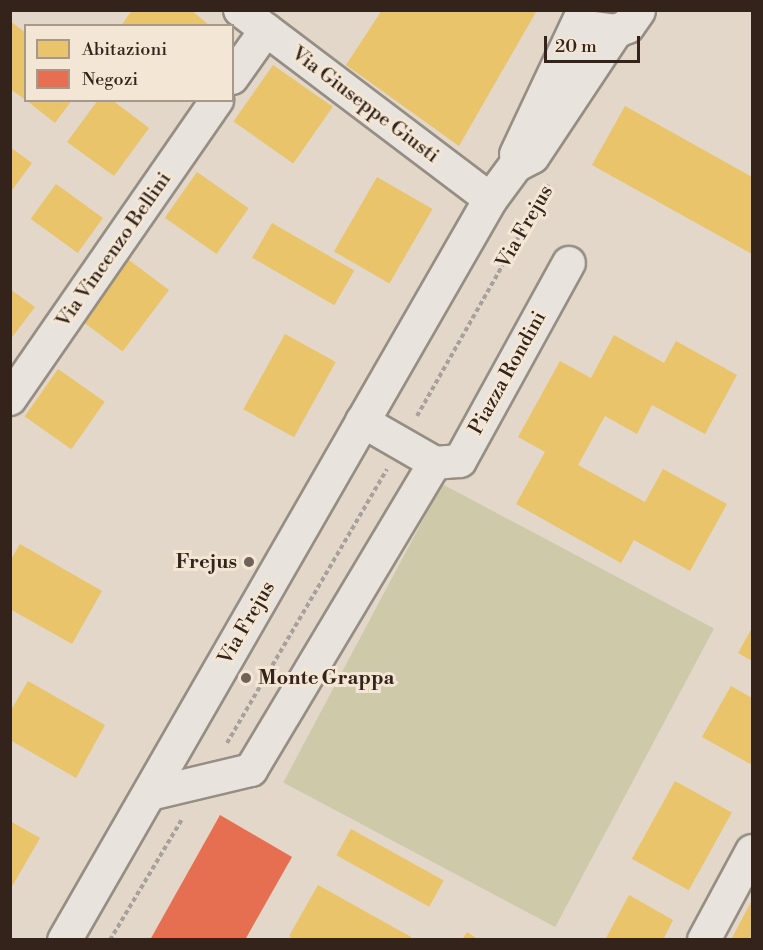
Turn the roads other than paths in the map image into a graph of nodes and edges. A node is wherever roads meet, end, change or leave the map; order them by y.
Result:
1 (240, 10) edge
2 (579, 14) edge
3 (626, 21) edge
4 (266, 30) junction
5 (234, 75) edge
6 (216, 102) edge
7 (515, 165) junction
8 (490, 199) junction
9 (569, 263) dead end
10 (10, 399) edge
11 (362, 421) junction
12 (435, 462) junction
13 (150, 794) junction
14 (753, 851) edge
15 (64, 939) edge
16 (704, 939) edge

1 - 4 street, Via Giuseppe Giusti
2 - 3 street
2 - 7 street, Via Frejus
3 - 7 street, Via Frejus
4 - 5 street
4 - 8 street, Via Giuseppe Giusti
6 - 10 street, Via Vincenzo Bellini
7 - 8 street, Via Frejus
8 - 11 street, Via Frejus
9 - 12 street, Piazza Rondini
11 - 12 street
11 - 13 street, Via Frejus
12 - 13 street
13 - 15 street, Via Frejus
14 - 16 street

